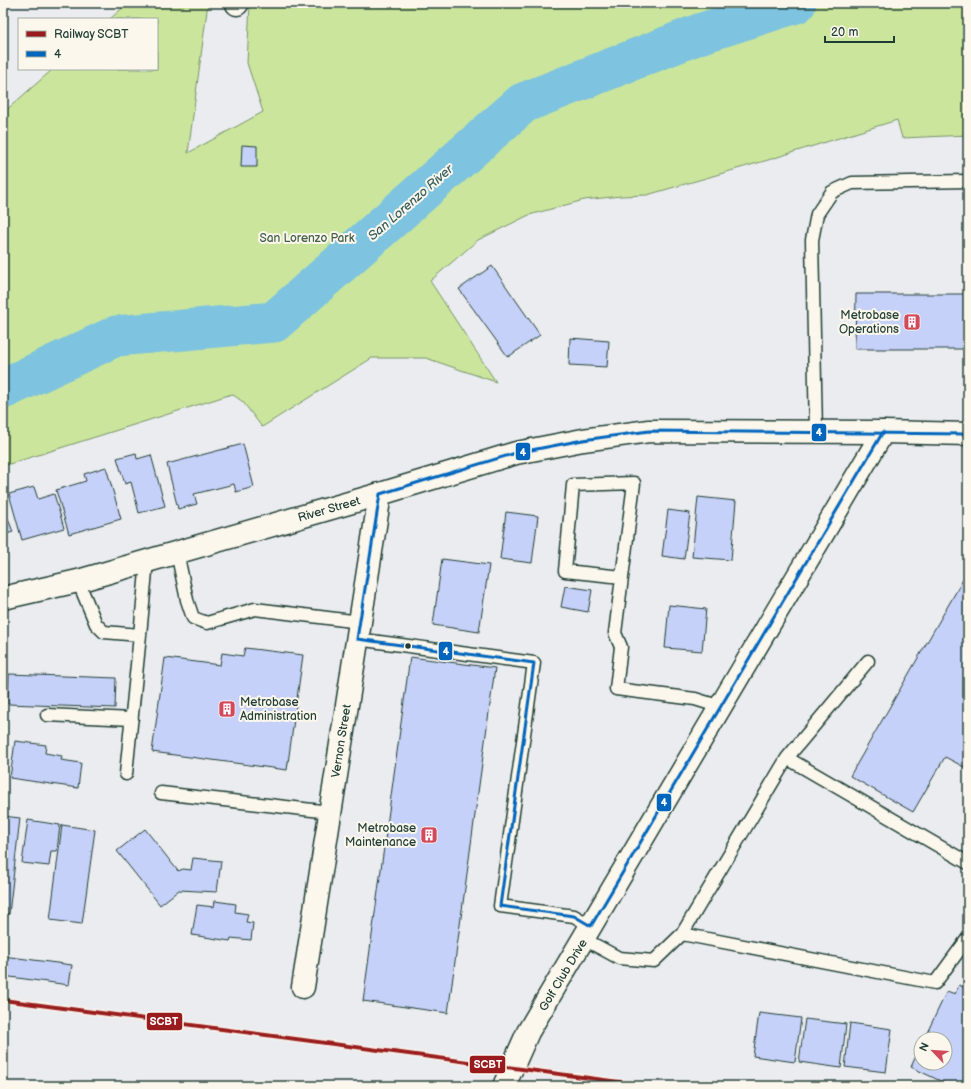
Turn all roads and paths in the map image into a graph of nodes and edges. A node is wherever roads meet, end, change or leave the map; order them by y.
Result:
1 (968, 181) edge
2 (816, 431) junction
3 (883, 432) junction
4 (968, 434) edge
5 (380, 494) junction
6 (177, 552) junction
7 (147, 561) junction
8 (622, 577) junction
9 (78, 581) junction
10 (3, 598) edge
11 (358, 630) junction
12 (140, 635) junction
13 (868, 661) dead end
14 (721, 707) junction
15 (47, 715) dead end
16 (132, 718) junction
17 (787, 758) junction
18 (126, 774) dead end
19 (161, 793) dead end
20 (330, 812) junction
21 (968, 863) edge
22 (588, 933) junction
23 (682, 934) junction
24 (968, 938) edge
25 (303, 987) dead end
26 (504, 1086) edge

1 - 2 lane
2 - 3 street, River Street
2 - 5 street, River Street
3 - 4 street, River Street
3 - 14 street, Golf Club Drive
5 - 6 street, River Street
5 - 11 street, Vernon Street
6 - 7 street, River Street
6 - 11 lane
7 - 9 street, River Street
7 - 12 lane
8 - 8 lane
8 - 14 lane
9 - 10 street, River Street
9 - 12 lane
11 - 20 street, Vernon Street
11 - 22 lane
12 - 16 lane
13 - 17 lane
14 - 22 street, Golf Club Drive
15 - 16 lane
16 - 18 lane
17 - 21 lane
17 - 23 lane
19 - 20 lane
20 - 25 street, Vernon Street
22 - 23 lane
22 - 26 street, Golf Club Drive
23 - 24 lane

